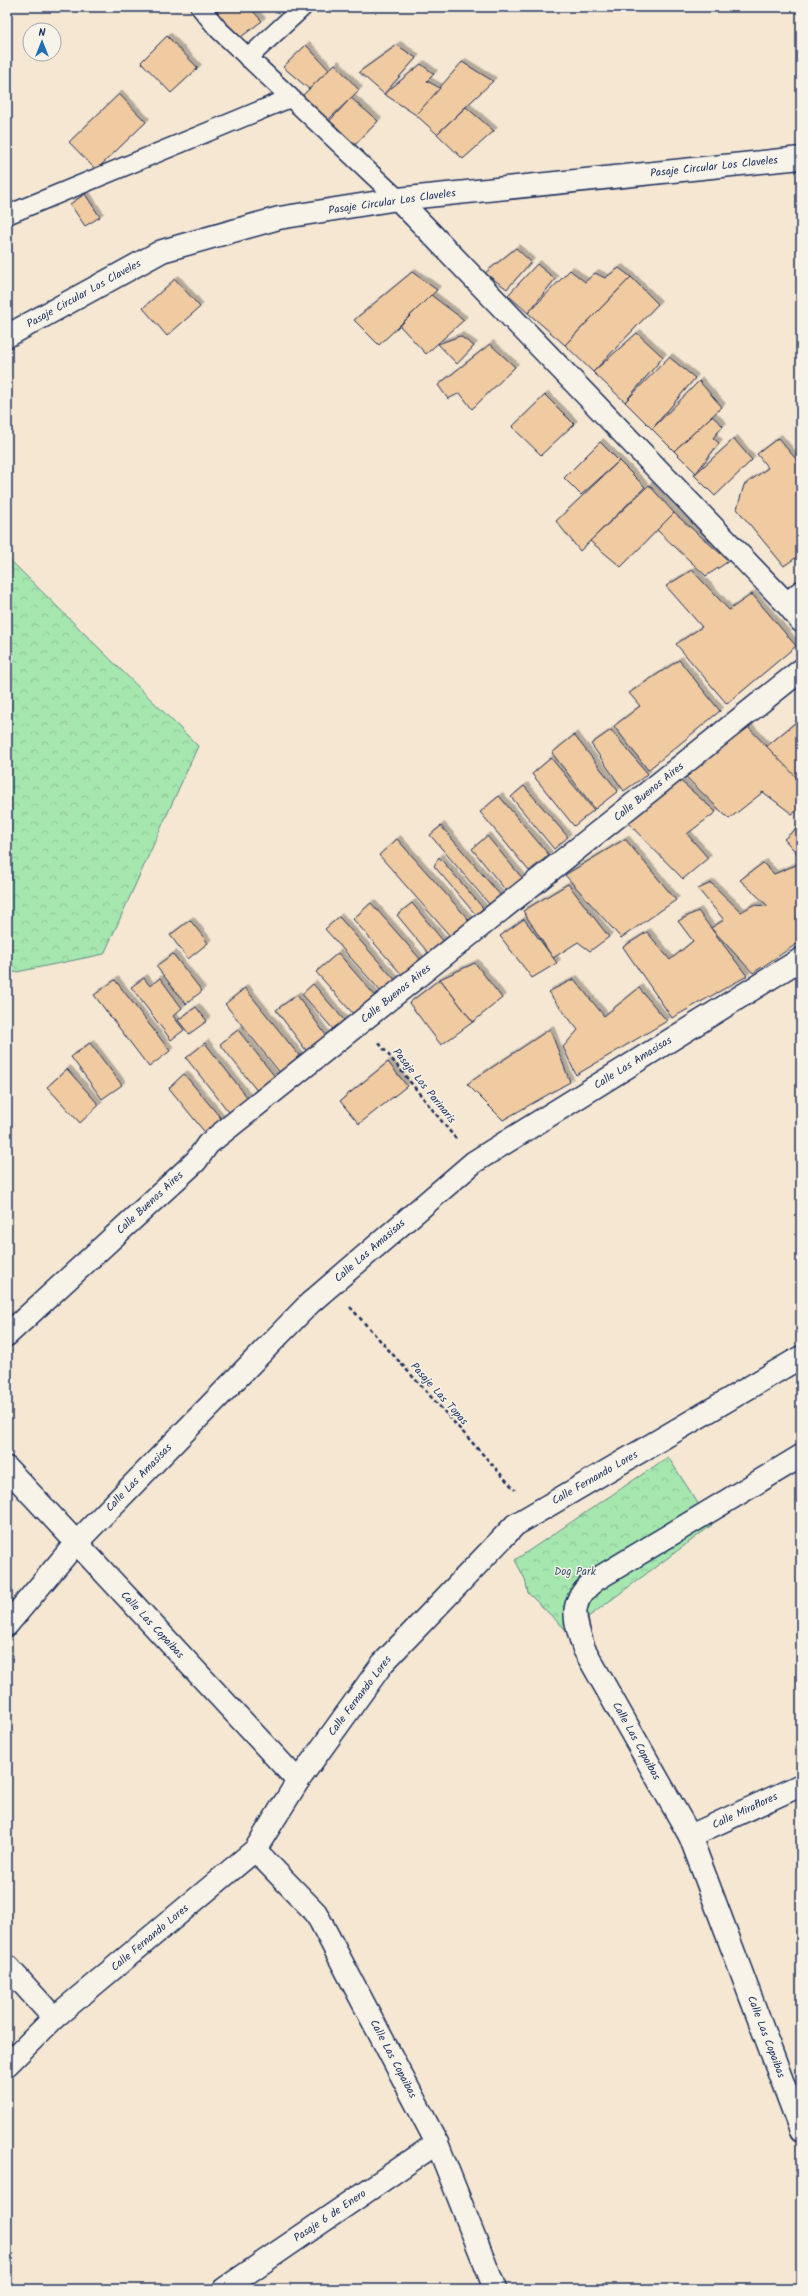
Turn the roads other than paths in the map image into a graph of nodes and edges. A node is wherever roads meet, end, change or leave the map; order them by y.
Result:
1 (200, 7) edge
2 (303, 7) edge
3 (248, 58) junction
4 (290, 98) junction
5 (801, 158) edge
6 (398, 199) junction
7 (7, 215) edge
8 (7, 336) edge
9 (794, 598) edge
10 (801, 621) edge
11 (801, 670) edge
12 (801, 959) edge
13 (7, 1335) edge
14 (801, 1357) edge
15 (801, 1456) edge
16 (7, 1468) edge
17 (76, 1543) junction
18 (7, 1625) edge
19 (298, 1781) junction
20 (801, 1785) edge
21 (690, 1836) junction
22 (255, 1850) junction
23 (7, 1966) edge
24 (54, 2018) junction
25 (7, 2065) edge
26 (801, 2131) edge
27 (436, 2143) junction
28 (224, 2289) edge
29 (495, 2289) edge

1 - 3 lane
2 - 3 lane
3 - 4 lane
4 - 6 lane
4 - 7 lane
5 - 6 street, Pasaje Circular Los Claveles
6 - 8 street, Pasaje Circular Los Claveles
6 - 9 street
9 - 10 street
11 - 13 street, Calle Buenos Aires
12 - 17 street, Calle Las Amasisas
14 - 19 street, Calle Fernando Lores
15 - 21 street, Calle Las Copaibas
16 - 17 street, Calle Las Copaibas
17 - 18 street, Calle Las Amasisas
17 - 19 street, Calle Las Copaibas
19 - 22 street, Calle Fernando Lores
20 - 21 street, Calle Miraflores
21 - 26 street, Calle Las Copaibas
22 - 24 street, Calle Fernando Lores
22 - 27 street, Calle Las Copaibas
23 - 24 street
24 - 25 street, Calle Fernando Lores
27 - 28 street, Pasaje 6 de Enero
27 - 29 street, Calle Las Copaibas

